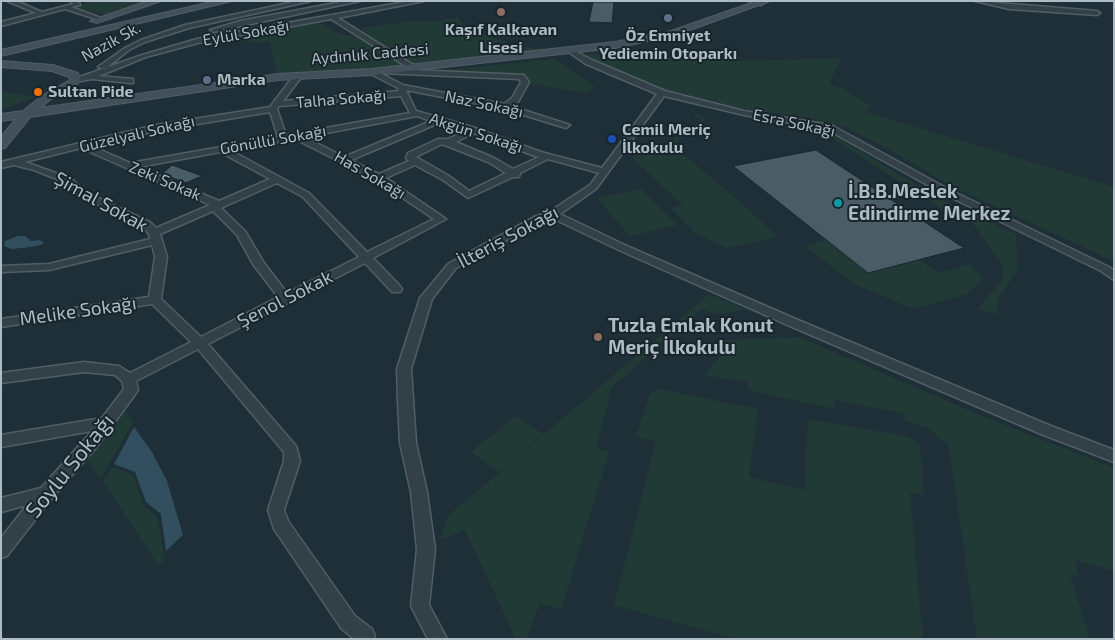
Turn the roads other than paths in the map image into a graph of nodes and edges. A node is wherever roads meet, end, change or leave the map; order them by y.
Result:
1 (73, 1) edge
2 (308, 1) edge
3 (357, 1) edge
4 (421, 1) edge
5 (751, 1) edge
6 (978, 1) edge
7 (157, 2) edge
8 (222, 2) edge
9 (764, 2) edge
10 (282, 3) edge
11 (11, 4) edge
12 (67, 8) junction
13 (299, 12) junction
14 (1097, 13) dead end
15 (43, 14) junction
16 (334, 18) junction
17 (101, 19) junction
18 (316, 21) junction
19 (1, 24) edge
20 (205, 39) junction
21 (569, 50) junction
22 (1, 52) edge
23 (1, 64) edge
24 (412, 68) junction
25 (378, 71) junction
26 (298, 76) junction
27 (75, 80) junction
28 (130, 80) dead end
29 (403, 90) junction
30 (662, 93) junction
31 (275, 106) junction
32 (505, 107) junction
33 (27, 113) junction
34 (417, 114) junction
35 (1, 118) edge
36 (437, 121) junction
37 (566, 125) dead end
38 (472, 130) junction
39 (297, 136) junction
40 (283, 138) junction
41 (449, 142) junction
42 (1, 145) edge
43 (83, 146) junction
44 (220, 149) junction
45 (548, 156) junction
46 (346, 160) junction
47 (415, 161) junction
48 (5, 164) edge
49 (130, 166) junction
50 (604, 171) junction
51 (515, 174) junction
52 (379, 178) junction
53 (276, 180) junction
54 (217, 206) junction
55 (553, 214) junction
56 (441, 219) joint
57 (156, 237) junction
58 (365, 258) junction
59 (1, 268) edge
60 (1114, 278) edge
61 (396, 289) dead end
62 (286, 298) junction
63 (155, 300) junction
64 (1, 323) edge
65 (199, 342) junction
66 (1, 378) edge
67 (129, 379) junction
68 (106, 423) junction
69 (1, 441) edge
70 (1114, 456) edge
71 (46, 493) junction
72 (1, 505) edge
73 (1, 551) edge
74 (365, 636) dead end
75 (438, 639) edge

1 - 12 street
2 - 10 street, Nazik Sk.
3 - 13 street
4 - 16 street, Eylül Sokağı
5 - 9 street
6 - 14 street
7 - 17 street
8 - 22 street
9 - 21 street, Aydınlık Caddesi
10 - 13 street
10 - 27 street, Nazik Sk.
11 - 15 street
12 - 15 street
12 - 17 street
13 - 18 street
13 - 20 street
15 - 19 street
16 - 18 street, Eylül Sokağı
16 - 24 street
17 - 22 street
18 - 20 street, Eylül Sokağı
20 - 27 street, Eylül Sokağı
21 - 24 street, Aydınlık Caddesi
21 - 30 street, Esra Sokağı
23 - 27 street
24 - 25 street, Aydınlık Caddesi
25 - 26 street, Aydınlık Caddesi
25 - 29 street, Akgün Sokağı
25 - 32 street
26 - 31 street
26 - 33 street, Aydınlık Caddesi
27 - 28 street
27 - 33 street, Nazik Sk.
29 - 31 street, Talha Sokağı
29 - 32 street, Naz Sokağı
29 - 34 street, Akgün Sokağı
30 - 50 street, İlteriş Sokağı
30 - 60 street, Esra Sokağı
31 - 40 street
31 - 43 street, Güzelyalı Sokağı
32 - 37 street, Naz Sokağı
33 - 35 street, Aydınlık Caddesi
33 - 42 street, Nazik Sk.
34 - 36 street, Akgün Sokağı
34 - 39 street, Gönüllü Sokağı
36 - 38 street, Akgün Sokağı
36 - 46 street
38 - 41 street
38 - 45 street, Akgün Sokağı
39 - 40 street, Gönüllü Sokağı
39 - 46 street, Has Sokağı
40 - 44 street, Gönüllü Sokağı
41 - 47 street
41 - 51 street
43 - 48 street, Güzelyalı Sokağı
43 - 49 street, Zeki Sokak
44 - 49 street, Gönüllü Sokağı
44 - 53 street
45 - 50 street, Akgün Sokağı
45 - 51 street
46 - 52 street, Has Sokağı
47 - 51 street
47 - 52 street
48 - 57 street, Şimal Sokak
49 - 54 street, Zeki Sokak
50 - 55 street, İlteriş Sokağı
52 - 56 street, Has Sokağı
53 - 54 street
53 - 58 street
54 - 57 street
54 - 62 street
55 - 70 street
55 - 75 street, İlteriş Sokağı
56 - 58 street, Şenol Sokak
57 - 59 street
57 - 63 street, Şimal Sokak
58 - 61 street
58 - 62 street, Şenol Sokak
62 - 65 street, Şenol Sokak
63 - 64 street, Melike Sokağı
63 - 65 street
65 - 67 street, Şenol Sokak
65 - 74 street
66 - 67 street
67 - 68 street, Soylu Sokağı
68 - 69 street
68 - 71 street, Soylu Sokağı
71 - 72 street
71 - 73 street, Soylu Sokağı

